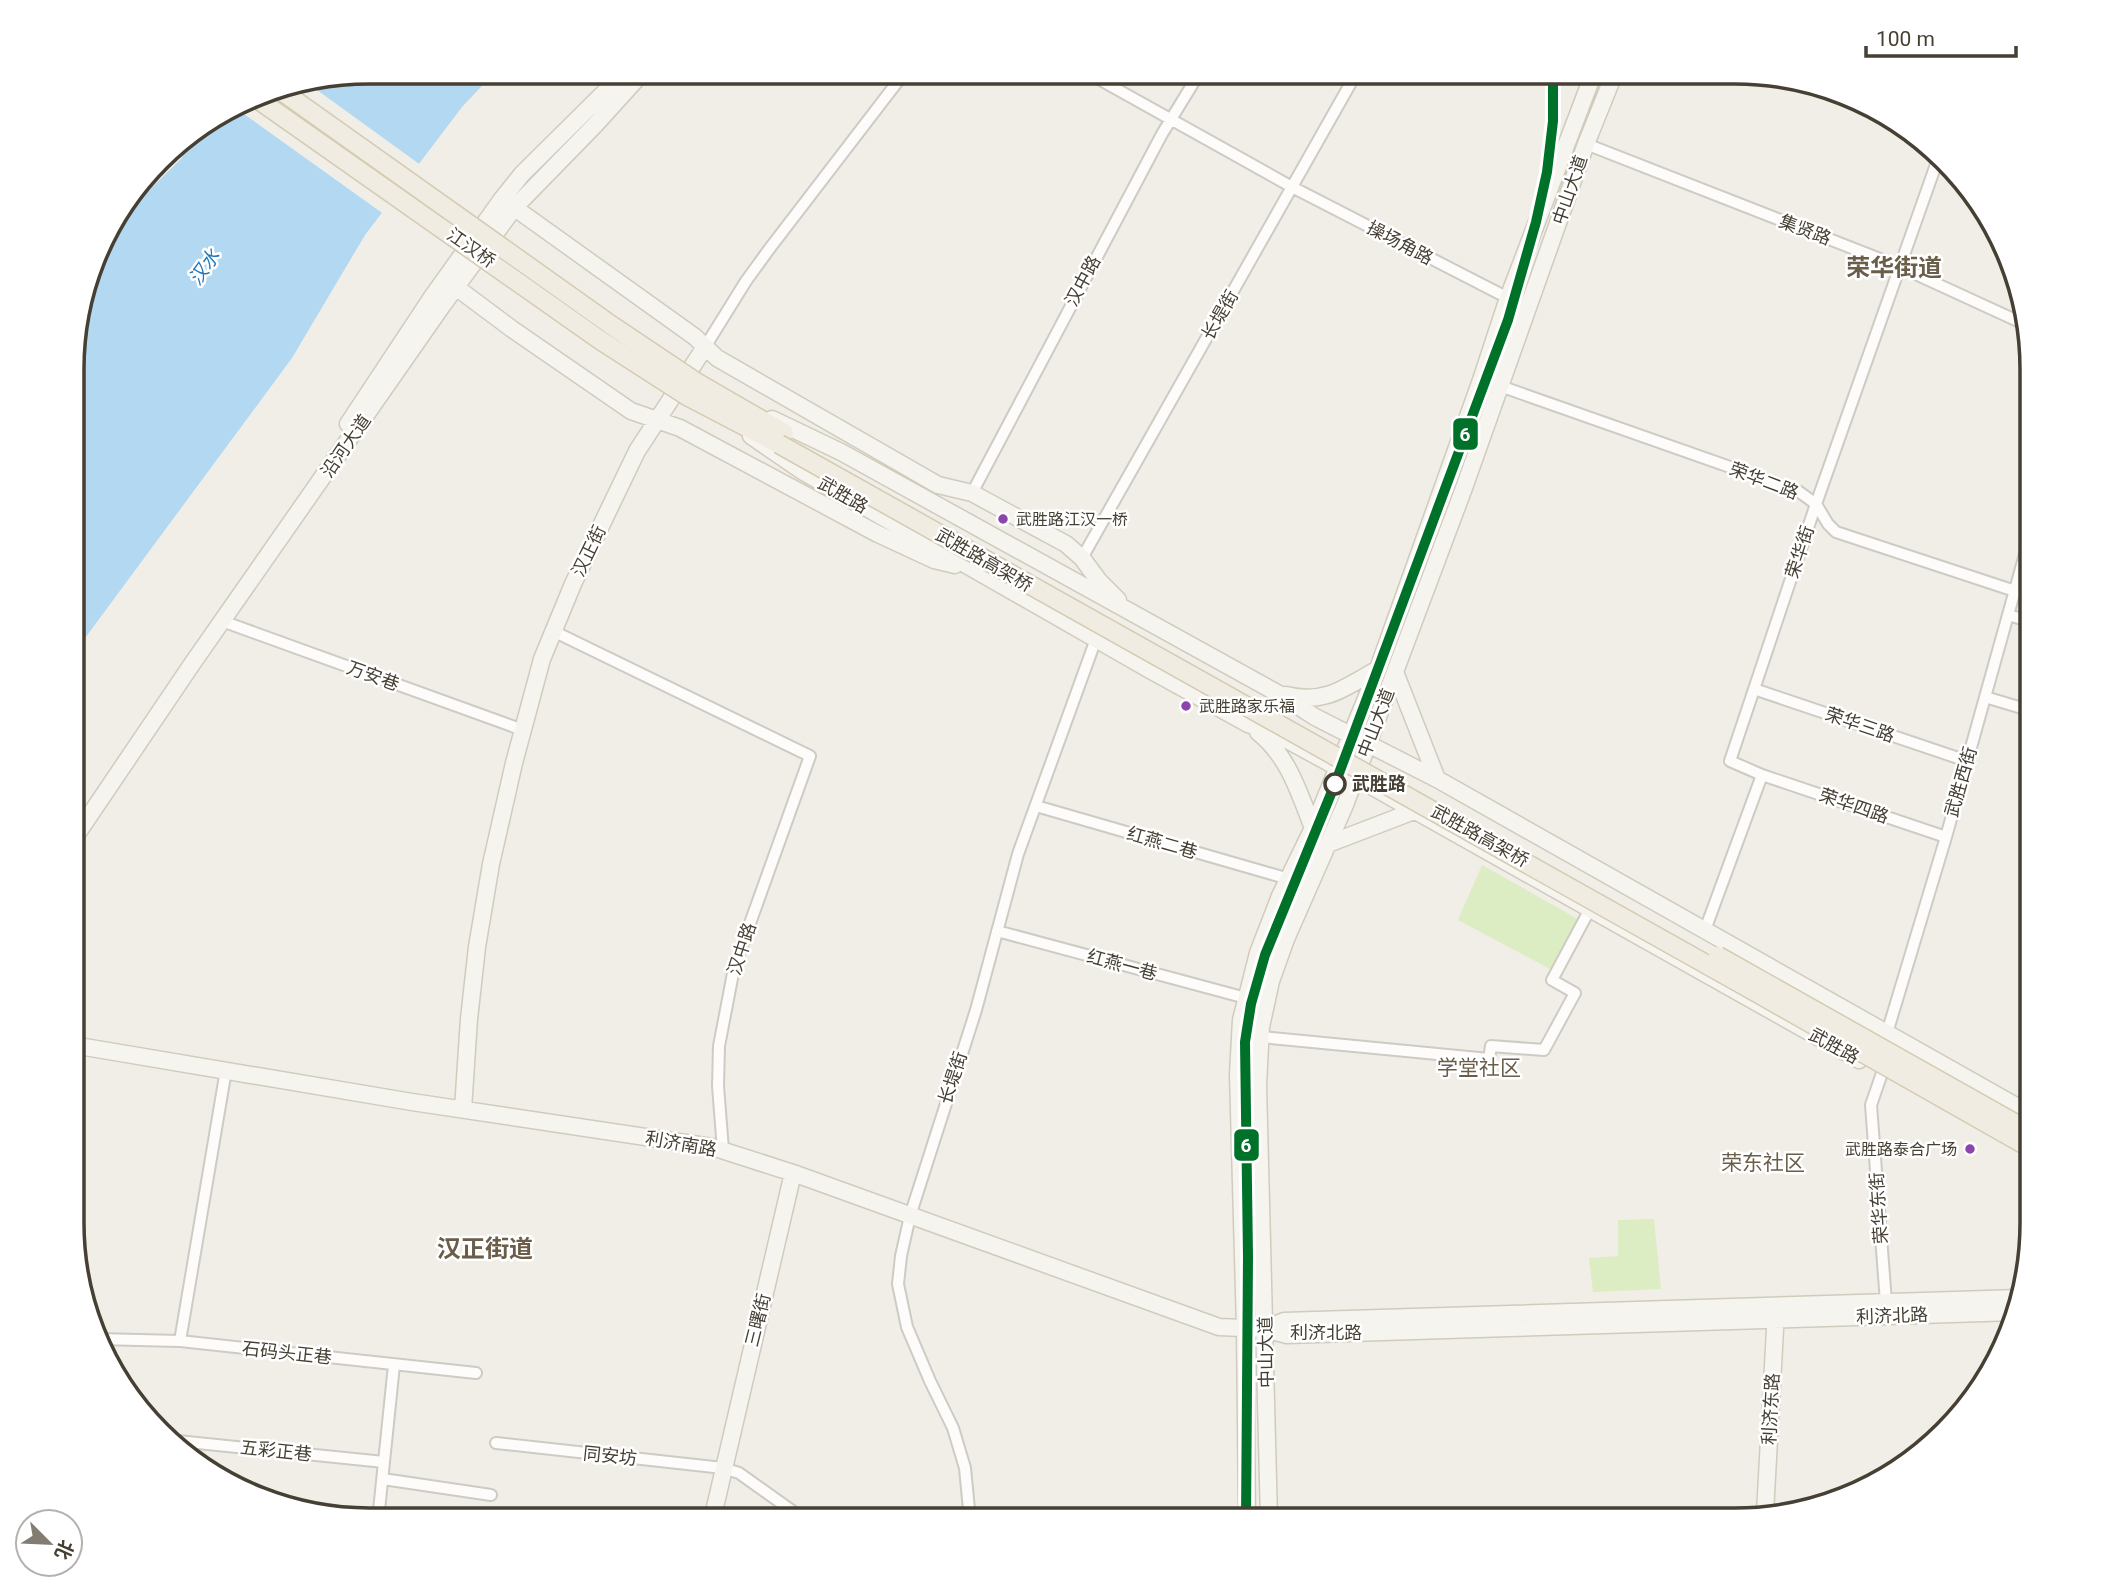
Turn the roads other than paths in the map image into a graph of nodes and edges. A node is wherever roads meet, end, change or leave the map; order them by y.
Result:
1 (613, 84) edge
2 (632, 84) edge
3 (896, 84) edge
4 (1107, 84) edge
5 (1192, 84) edge
6 (1350, 84) edge
7 (1589, 84) edge
8 (1610, 84) edge
9 (288, 96) edge
10 (265, 104) edge
11 (1169, 120) junction
12 (1586, 144) junction
13 (1935, 166) edge
14 (1292, 187) junction
15 (508, 204) junction
16 (1898, 266) junction
17 (451, 283) junction
18 (1508, 298) junction
19 (2016, 320) edge
20 (705, 346) junction
21 (1500, 386) junction
22 (692, 389) junction
23 (733, 412) junction
24 (656, 421) junction
25 (782, 438) junction
26 (893, 480) junction
27 (938, 485) junction
28 (972, 493) junction
29 (1816, 504) junction
30 (1082, 558) junction
31 (974, 570) junction
32 (2020, 573) edge
33 (2015, 591) junction
34 (1135, 615) junction
35 (2008, 615) junction
36 (2020, 618) edge
37 (222, 621) junction
38 (553, 631) junction
39 (1096, 639) junction
40 (1386, 671) junction
41 (1754, 689) junction
42 (1279, 694) junction
43 (1985, 697) junction
44 (2020, 707) edge
45 (1248, 724) junction
46 (523, 730) junction
47 (1351, 735) junction
48 (1368, 744) junction
49 (1967, 761) junction
50 (1338, 768) junction
51 (1762, 775) junction
52 (1355, 777) junction
53 (1437, 779) junction
54 (84, 804) edge
55 (1036, 806) junction
56 (1414, 811) junction
57 (84, 824) edge
58 (1313, 828) junction
59 (1946, 837) junction
60 (1328, 844) junction
61 (1289, 879) junction
62 (1590, 909) junction
63 (1704, 930) junction
64 (997, 931) junction
65 (1246, 998) junction
66 (1886, 1033) junction
67 (1261, 1037) junction
68 (84, 1047) edge
69 (226, 1070) junction
70 (1882, 1073) junction
71 (2020, 1108) edge
72 (463, 1109) junction
73 (2020, 1126) edge
74 (2020, 1142) edge
75 (723, 1150) junction
76 (2020, 1151) edge
77 (793, 1173) junction
78 (910, 1216) junction
79 (2010, 1298) edge
80 (1886, 1302) junction
81 (2006, 1312) edge
82 (1776, 1313) junction
83 (1245, 1329) junction
84 (1265, 1329) junction
85 (109, 1339) edge
86 (180, 1341) junction
87 (394, 1365) junction
88 (476, 1373) dead end
89 (187, 1442) edge
90 (496, 1443) dead end
91 (384, 1462) junction
92 (723, 1468) junction
93 (383, 1479) junction
94 (491, 1495) dead end
95 (1765, 1506) edge
96 (379, 1508) edge
97 (715, 1508) edge
98 (788, 1508) edge
99 (969, 1508) edge
100 (1247, 1508) edge
101 (1269, 1508) edge

1 - 15 main road, 沿河大道
2 - 15 main road, 沿河大道
3 - 20 street, 汉正街
4 - 11 street, 操场角路
5 - 11 street, 汉中路
6 - 14 street, 长堤街
7 - 18 main road, 中山大道
8 - 12 main road, 中山大道
9 - 22 main road, 江汉桥, bridge
10 - 22 main road, 江汉桥, bridge
11 - 14 street, 操场角路
11 - 28 street, 汉中路
12 - 16 street, 集贤路
12 - 21 main road, 中山大道
13 - 16 street, 荣华街
14 - 18 street, 操场角路
14 - 30 street, 长堤街
15 - 17 main road, 沿河大道
15 - 20 main road
16 - 19 street, 集贤路
16 - 29 street, 荣华街
17 - 24 main road
17 - 37 main road, 沿河大道
17 - 54 main road, 沿河大道
18 - 40 main road, 中山大道
20 - 24 main road, 汉正街
20 - 27 main road
21 - 29 street, 荣华二路
21 - 40 main road, 中山大道
22 - 23 main road, 武胜路
23 - 25 main road
23 - 26 main road, 武胜路
23 - 31 main road, 武胜路
24 - 31 main road
24 - 38 main road, 汉正街
25 - 73 main road, 武胜路高架桥, bridge
25 - 74 main road, 武胜路高架桥, bridge
26 - 27 main road
26 - 34 main road, 武胜路
27 - 28 main road
28 - 30 main road
29 - 33 street, 荣华二路
29 - 41 street, 荣华街
30 - 34 main road
31 - 39 main road, 武胜路
32 - 33 street, 武胜西街
33 - 35 street, 武胜西街
34 - 42 main road, 武胜路
35 - 36 street
35 - 43 street, 武胜西街
37 - 46 street, 万安巷
37 - 57 main road, 沿河大道
38 - 46 main road, 汉正街
38 - 75 street, 汉中路
39 - 45 main road, 武胜路
39 - 55 street, 长堤街
40 - 42 main road
40 - 47 main road, 中山大道
40 - 48 main road, 中山大道
40 - 53 main road
41 - 49 street, 荣华三路
41 - 51 street, 荣华街
42 - 47 main road, 武胜路
43 - 44 street
43 - 49 street, 武胜西街
45 - 50 main road, 武胜路
45 - 58 main road
46 - 72 main road, 汉正街
47 - 48 main road, 武胜路
47 - 50 main road, 中山大道
48 - 52 main road, 中山大道
48 - 53 main road, 武胜路
49 - 59 street, 武胜西街
50 - 52 main road, 武胜路
50 - 58 main road, 中山大道
51 - 59 street, 荣华四路
51 - 63 street
52 - 56 main road, 武胜路
52 - 60 main road, 中山大道
53 - 63 main road, 武胜路
55 - 61 street, 红燕二巷
55 - 64 street, 长堤街
56 - 60 main road
56 - 62 main road, 武胜路
58 - 61 main road, 中山大道
59 - 66 street, 武胜西街
60 - 67 main road, 中山大道
61 - 65 main road, 中山大道
62 - 67 street
62 - 70 main road, 武胜路
63 - 66 main road, 武胜路
64 - 65 street, 红燕一巷
64 - 78 street, 长堤街
65 - 83 main road, 中山大道
66 - 71 main road, 武胜路
67 - 84 main road, 中山大道
68 - 69 main road, 利济南路
69 - 72 main road, 利济南路
69 - 86 street
70 - 76 main road, 武胜路
70 - 80 street, 荣华东街
72 - 75 main road, 利济南路
75 - 77 main road, 利济南路
77 - 78 main road, 利济南路
77 - 92 main road, 三曙街
78 - 83 main road, 利济南路
78 - 99 street, 长堤街
79 - 80 main road, 利济北路
80 - 82 main road, 利济北路
81 - 82 main road, 利济北路
82 - 84 main road, 利济北路
82 - 95 main road, 利济东路
83 - 84 main road, 利济南路
83 - 100 main road, 中山大道
84 - 101 main road, 中山大道
85 - 86 street, 石码头正巷
86 - 87 street, 石码头正巷
87 - 88 street, 石码头正巷
87 - 91 street
89 - 91 street, 五彩正巷
90 - 92 street, 同安坊
91 - 93 street
92 - 97 main road, 三曙街
92 - 98 street
93 - 94 street
93 - 96 street

